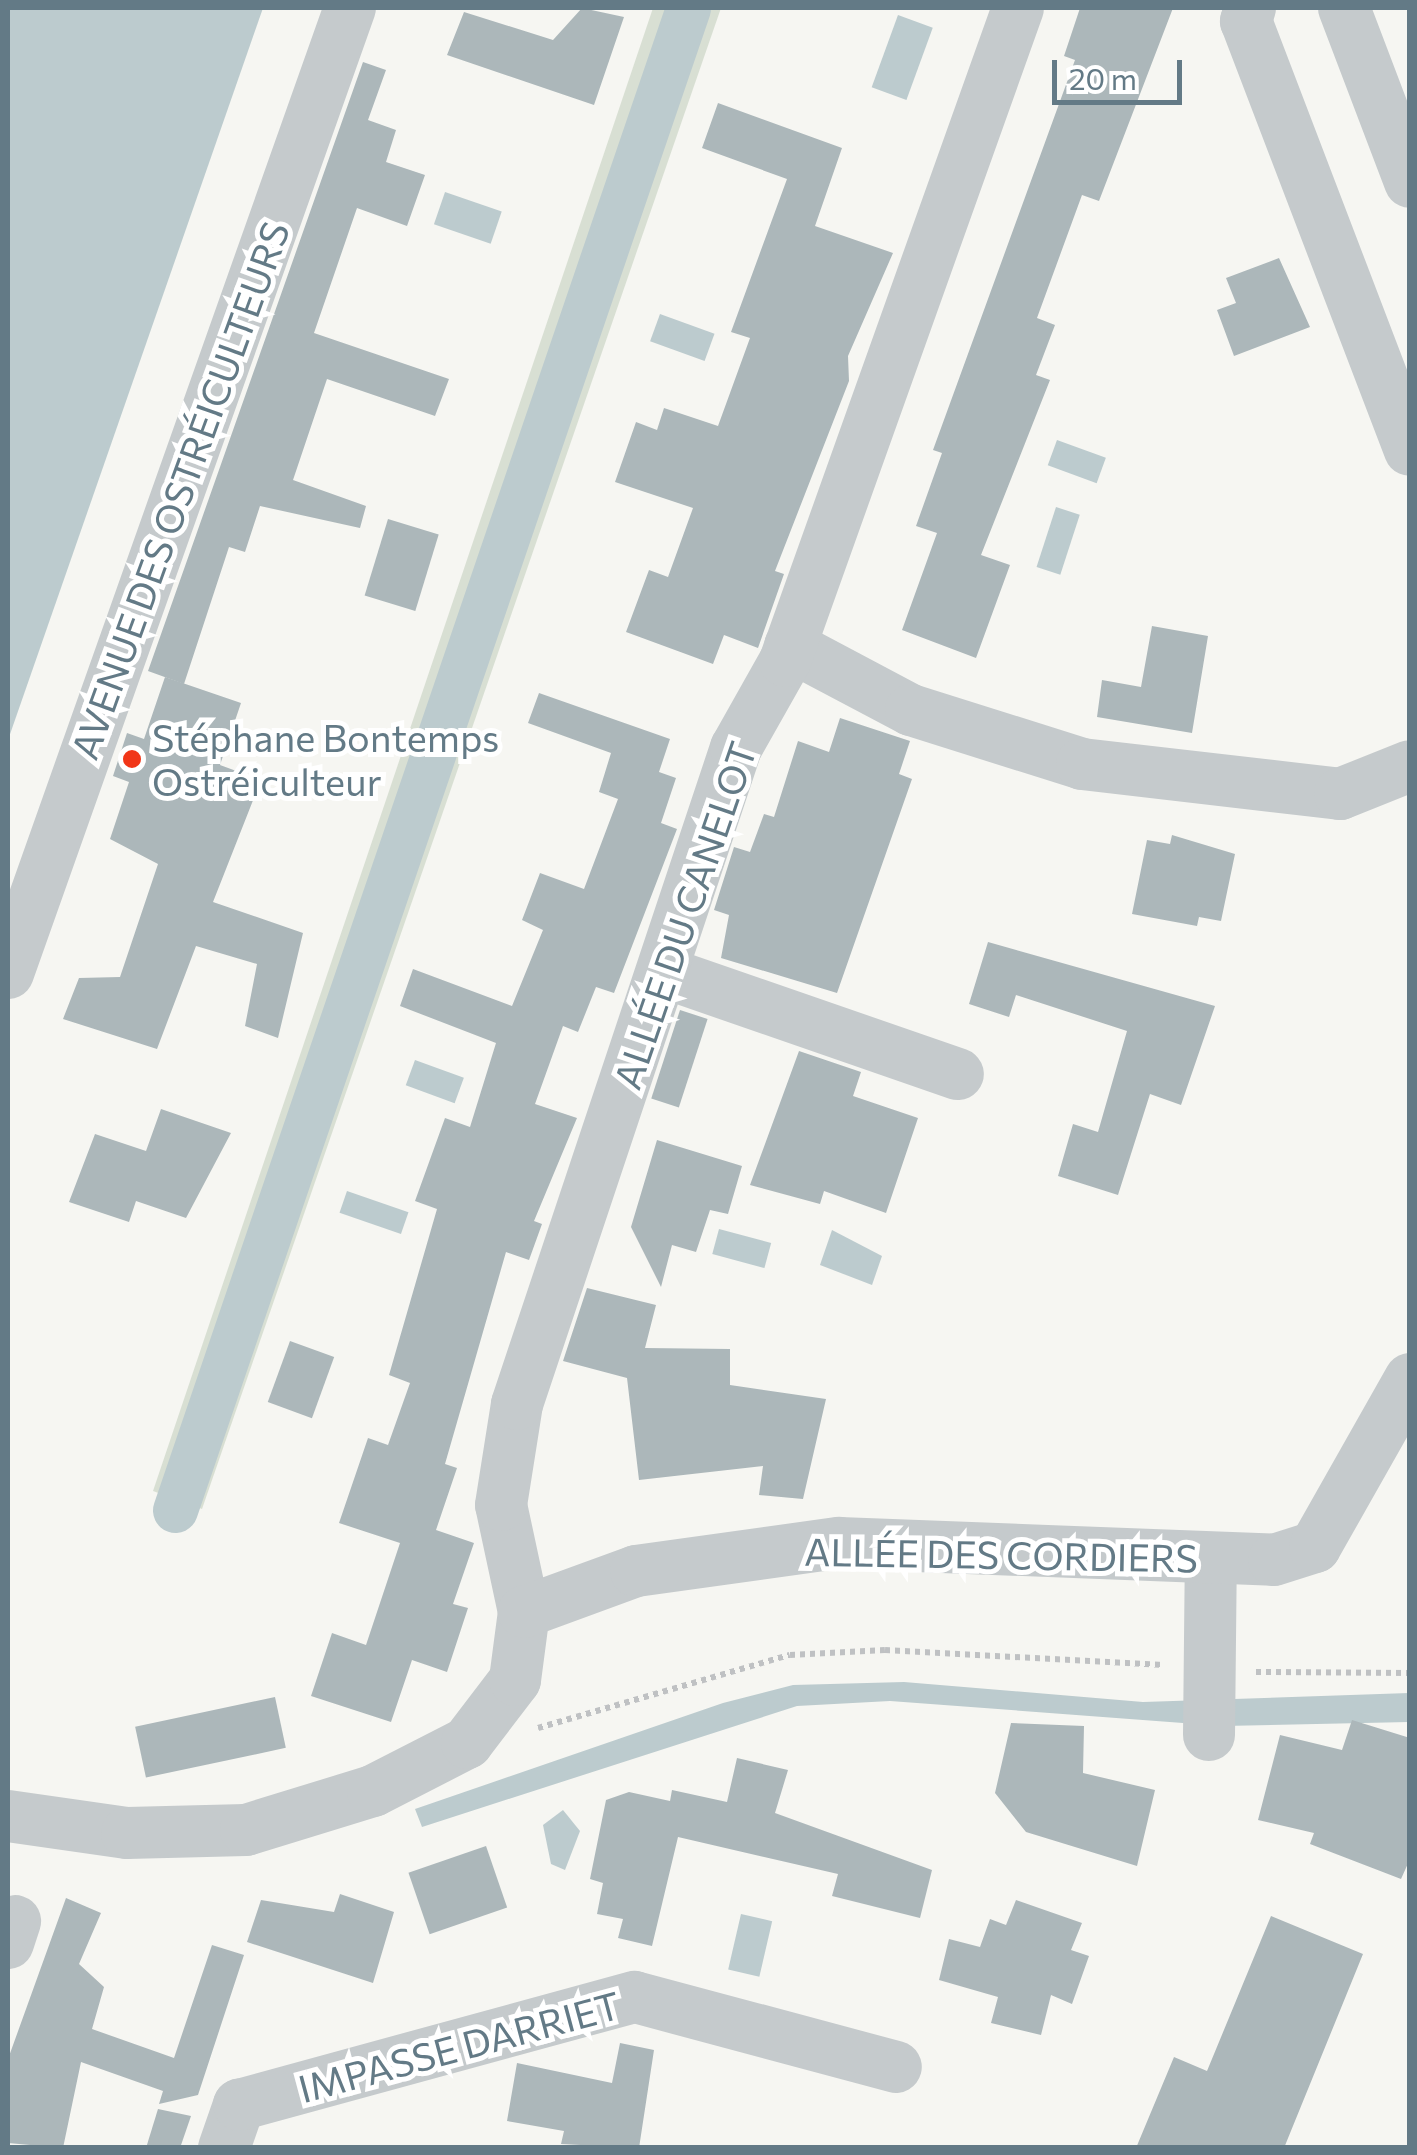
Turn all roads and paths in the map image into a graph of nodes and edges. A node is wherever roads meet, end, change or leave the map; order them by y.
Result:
1 (350, 8) edge
2 (1018, 8) edge
3 (1250, 8) edge
4 (1344, 8) edge
5 (1410, 182) edge
6 (1410, 450) edge
7 (790, 646) junction
8 (1410, 766) edge
9 (663, 972) junction
10 (8, 973) edge
11 (958, 1074) dead end
12 (1410, 1380) edge
13 (1211, 1558) junction
14 (524, 1612) junction
15 (1215, 1668) junction
16 (1410, 1673) edge
17 (520, 1734) dead end
18 (1209, 1735) dead end
19 (8, 1816) edge
20 (896, 2067) dead end
21 (224, 2148) edge

1 - 10 street, AVENUE DES OSTRÉICULTEURS
2 - 7 street, ALLÉE DU CANELOT
3 - 6 street
4 - 5 street
7 - 8 street
7 - 9 street, ALLÉE DU CANELOT
9 - 11 street
9 - 14 street, ALLÉE DU CANELOT
12 - 13 street, ALLÉE DES CORDIERS
13 - 14 street, ALLÉE DES CORDIERS
13 - 15 street
14 - 19 street
15 - 16 path
15 - 17 path
15 - 18 street
20 - 21 street, IMPASSE DARRIET

